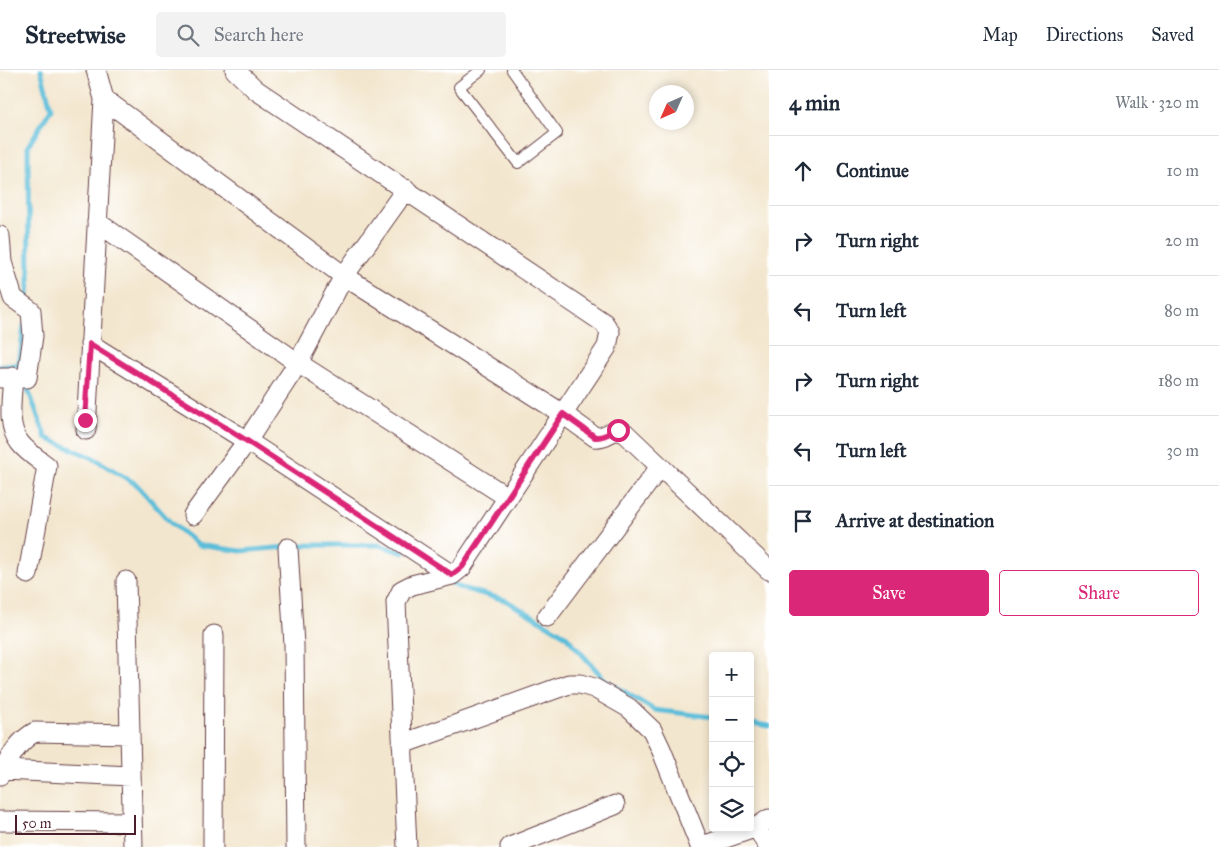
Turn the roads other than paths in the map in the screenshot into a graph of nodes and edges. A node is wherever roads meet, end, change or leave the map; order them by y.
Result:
1 (96, 70) edge
2 (235, 70) edge
3 (481, 70) edge
4 (512, 70) edge
5 (104, 99) junction
6 (406, 189) junction
7 (97, 222) junction
8 (0, 236) edge
9 (344, 276) junction
10 (90, 344) junction
11 (298, 363) junction
12 (13, 378) edge
13 (563, 414) junction
14 (86, 430) dead end
15 (247, 441) junction
16 (660, 467) junction
17 (507, 497) junction
18 (193, 516) dead end
19 (288, 548) dead end
20 (769, 570) edge
21 (28, 574) dead end
22 (451, 575) junction
23 (126, 581) dead end
24 (546, 617) dead end
25 (214, 634) dead end
26 (130, 734) junction
27 (402, 744) junction
28 (2, 773) edge
29 (131, 776) junction
30 (615, 805) dead end
31 (0, 821) edge
32 (132, 822) junction
33 (763, 823) edge
34 (133, 847) edge
35 (213, 847) edge
36 (296, 847) edge
37 (406, 847) edge
38 (510, 847) edge
39 (700, 847) edge
40 (768, 847) edge

1 - 5 street
2 - 6 street
3 - 4 lane
5 - 7 street
5 - 9 street
6 - 9 street
6 - 13 street
7 - 10 street
7 - 11 street
8 - 12 street
9 - 11 street
9 - 13 street
10 - 14 street
10 - 15 street
11 - 15 street
11 - 17 street
12 - 21 street
13 - 16 street
13 - 17 street
15 - 18 street
15 - 22 street
16 - 20 street
16 - 24 street
17 - 22 street
19 - 36 street
22 - 27 street
23 - 26 street
25 - 35 street
26 - 28 street
26 - 29 street
27 - 37 street
27 - 39 street
28 - 29 street
29 - 32 street
30 - 38 street
31 - 32 street
32 - 34 street
33 - 39 street
33 - 40 street

